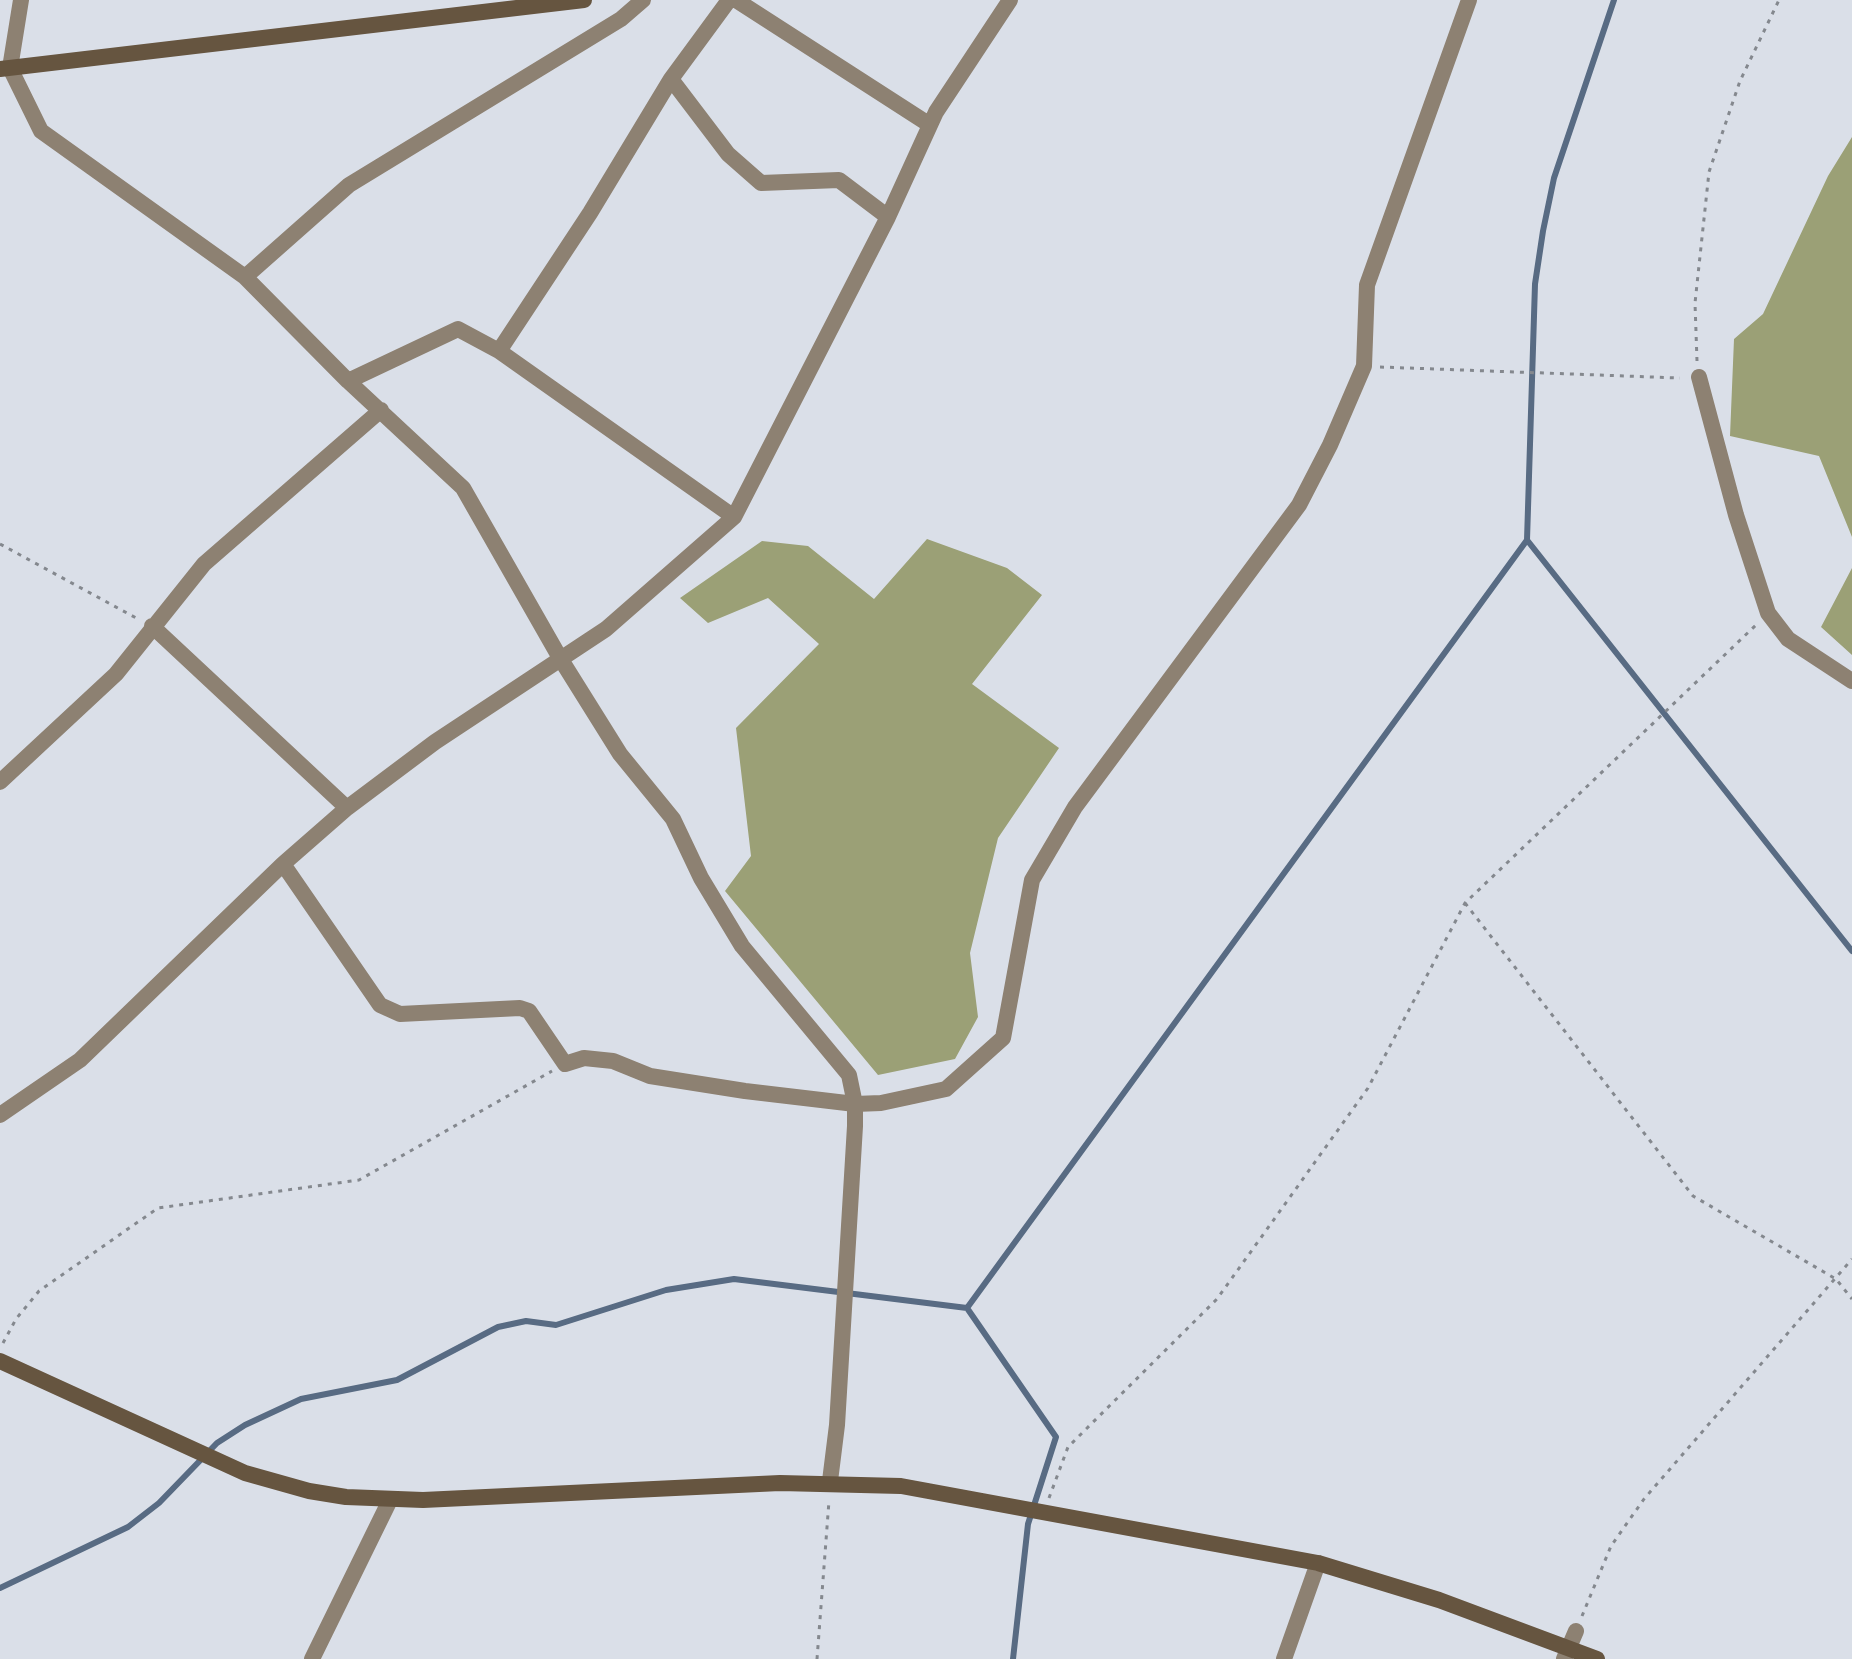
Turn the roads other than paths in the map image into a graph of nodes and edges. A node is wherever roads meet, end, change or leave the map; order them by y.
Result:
1 (21, 0) edge
2 (584, 0) edge
3 (643, 0) edge
4 (729, 0) edge
5 (736, 0) edge
6 (1010, 0) edge
7 (1469, 0) edge
8 (5, 68) edge
9 (671, 79) junction
10 (930, 125) junction
11 (888, 217) junction
12 (245, 277) junction
13 (499, 351) junction
14 (1699, 377) road end
15 (348, 381) junction
16 (381, 410) junction
17 (734, 517) junction
18 (152, 626) junction
19 (560, 658) junction
20 (1852, 681) edge
21 (0, 782) edge
22 (347, 808) junction
23 (283, 864) junction
24 (855, 1104) junction
25 (0, 1115) edge
26 (0, 1361) edge
27 (830, 1481) junction
28 (390, 1500) junction
29 (1318, 1563) junction
30 (1576, 1631) road end
31 (1566, 1654) edge
32 (312, 1659) edge
33 (1284, 1659) edge
34 (1597, 1659) edge

1 - 8 street
2 - 8 street
3 - 12 street
4 - 9 street
5 - 10 street
6 - 10 street
7 - 24 street
8 - 12 street
9 - 11 street
9 - 13 street
10 - 11 street
11 - 17 street
12 - 15 street
13 - 15 street
13 - 17 street
14 - 20 street
15 - 16 street
16 - 18 street
16 - 19 street
17 - 19 street
18 - 21 street
18 - 22 street
19 - 22 street
19 - 24 street
22 - 23 street
23 - 24 street
23 - 25 street
24 - 27 street
26 - 28 street
27 - 28 street
27 - 29 street
28 - 32 street
29 - 31 street
29 - 33 street
30 - 31 street
31 - 34 street

